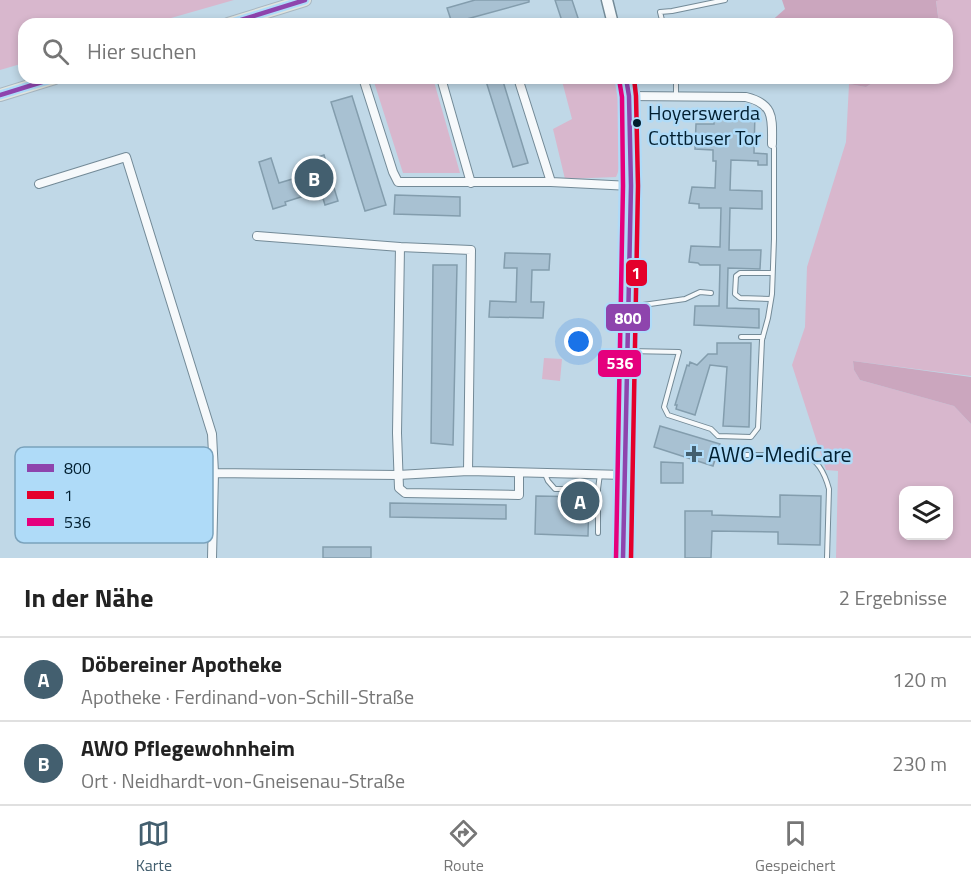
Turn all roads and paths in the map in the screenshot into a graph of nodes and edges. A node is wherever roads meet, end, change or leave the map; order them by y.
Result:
1 (305, 0) edge
2 (607, 0) edge
3 (725, 0) edge
4 (247, 18) edge
5 (612, 18) edge
6 (662, 18) edge
7 (36, 84) edge
8 (369, 84) edge
9 (443, 84) edge
10 (520, 84) edge
11 (627, 84) edge
12 (676, 84) edge
13 (0, 95) edge
14 (628, 96) junction
15 (676, 96) junction
16 (772, 144) joint
17 (551, 182) junction
18 (471, 183) junction
19 (39, 184) dead end
20 (631, 186) junction
21 (257, 236) dead end
22 (400, 247) junction
23 (772, 273) junction
24 (711, 293) dead end
25 (771, 299) junction
26 (629, 307) junction
27 (741, 337) dead end
28 (763, 337) junction
29 (628, 351) junction
30 (213, 447) edge
31 (213, 454) edge
32 (725, 454) dead end
33 (468, 471) junction
34 (214, 473) junction
35 (519, 473) junction
36 (545, 473) junction
37 (600, 474) junction
38 (398, 475) junction
39 (625, 475) junction
40 (598, 489) junction
41 (213, 516) edge
42 (598, 533) dead end
43 (212, 543) edge
44 (212, 558) edge
45 (623, 558) edge
46 (828, 558) edge

1 - 4 main road
2 - 5 street
3 - 6 lane
7 - 13 main road
8 - 18 street
9 - 18 street
10 - 17 street
11 - 14 street
12 - 15 lane
14 - 15 street
14 - 20 street
15 - 16 street
16 - 23 lane
17 - 18 street
17 - 20 street
19 - 30 street
20 - 26 street
21 - 22 street
22 - 33 street
22 - 38 street
23 - 25 lane
23 - 25 lane
24 - 26 lane
25 - 28 lane
26 - 29 street
27 - 28 lane
28 - 29 lane
29 - 39 street
31 - 34 street
32 - 46 lane
33 - 35 street
33 - 38 street
34 - 38 street
34 - 41 street
35 - 36 street
35 - 38 street
36 - 37 street
36 - 40 lane
37 - 39 street
37 - 40 lane
39 - 45 street
40 - 42 lane
43 - 44 street

